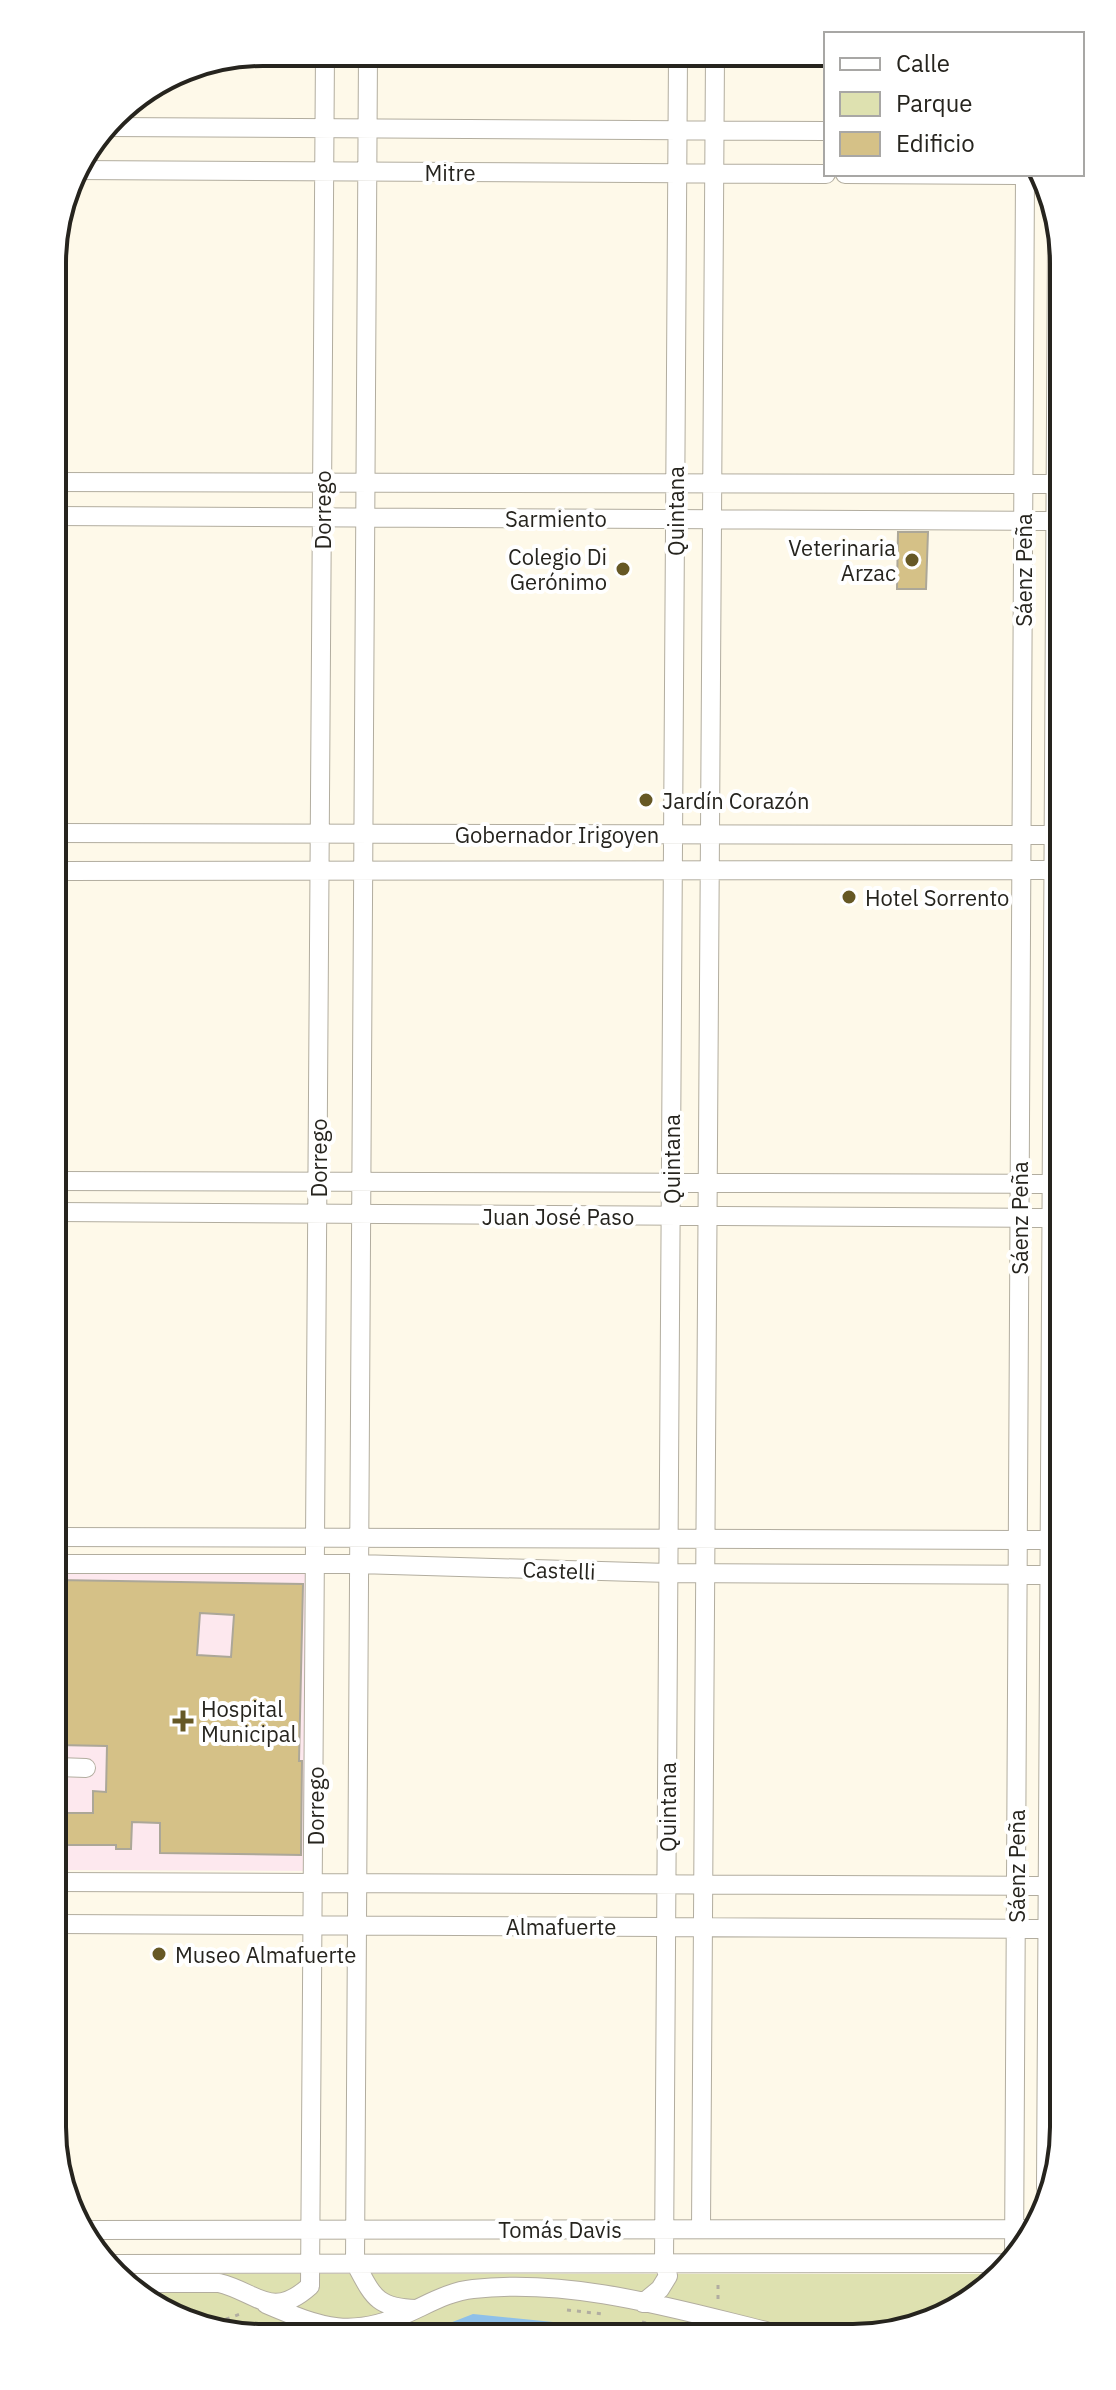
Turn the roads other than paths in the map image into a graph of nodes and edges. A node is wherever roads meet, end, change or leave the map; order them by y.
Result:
1 (325, 66) edge
2 (368, 66) edge
3 (678, 66) edge
4 (715, 66) edge
5 (121, 127) edge
6 (324, 128) junction
7 (368, 128) junction
8 (678, 130) junction
9 (714, 130) junction
10 (824, 131) edge
11 (89, 170) edge
12 (324, 171) junction
13 (368, 171) junction
14 (677, 173) junction
15 (714, 173) junction
16 (824, 174) edge
17 (1025, 176) edge
18 (66, 482) edge
19 (322, 482) junction
20 (365, 483) junction
21 (675, 483) junction
22 (712, 483) junction
23 (1023, 484) junction
24 (1050, 484) edge
25 (66, 516) edge
26 (322, 517) junction
27 (365, 518) junction
28 (675, 519) junction
29 (712, 519) junction
30 (1023, 521) junction
31 (1050, 521) edge
32 (66, 833) edge
33 (320, 834) junction
34 (364, 834) junction
35 (673, 834) junction
36 (710, 835) junction
37 (1021, 835) junction
38 (1050, 835) edge
39 (1021, 870) junction
40 (1050, 870) edge
41 (66, 871) edge
42 (320, 871) junction
43 (363, 871) junction
44 (673, 871) junction
45 (710, 871) junction
46 (66, 1181) edge
47 (318, 1182) junction
48 (361, 1182) junction
49 (671, 1183) junction
50 (708, 1183) junction
51 (1020, 1184) junction
52 (1050, 1184) edge
53 (66, 1212) edge
54 (318, 1214) junction
55 (361, 1215) junction
56 (671, 1216) junction
57 (707, 1216) junction
58 (1019, 1218) junction
59 (1050, 1218) edge
60 (316, 1535) junction
61 (359, 1536) junction
62 (66, 1537) edge
63 (669, 1537) junction
64 (705, 1538) junction
65 (1018, 1539) junction
66 (1050, 1540) edge
67 (66, 1564) edge
68 (317, 1564) junction
69 (358, 1564) junction
70 (669, 1573) junction
71 (705, 1574) junction
72 (1018, 1575) junction
73 (1050, 1575) edge
74 (66, 1767) edge
75 (86, 1768) dead end
76 (66, 1882) edge
77 (314, 1883) junction
78 (357, 1883) junction
79 (667, 1884) junction
80 (703, 1885) junction
81 (1016, 1886) junction
82 (1050, 1886) edge
83 (66, 1924) edge
84 (314, 1925) junction
85 (357, 1925) junction
86 (666, 1927) junction
87 (703, 1927) junction
88 (1050, 1928) edge
89 (1016, 1929) junction
90 (1050, 2072) edge
91 (1047, 2160) edge
92 (312, 2229) junction
93 (355, 2229) junction
94 (664, 2229) junction
95 (701, 2229) junction
96 (1022, 2229) edge
97 (95, 2230) edge
98 (996, 2262) edge
99 (312, 2263) junction
100 (355, 2263) junction
101 (664, 2263) junction
102 (122, 2264) edge
103 (143, 2283) edge
104 (262, 2302) junction
105 (416, 2309) junction
106 (639, 2312) junction
107 (316, 2324) edge
108 (379, 2324) edge
109 (738, 2324) edge

1 - 6 street, Dorrego
2 - 7 street, Dorrego
3 - 8 street, Quintana
4 - 9 street, Quintana
5 - 6 street, Mitre
6 - 7 street, Mitre
6 - 12 street, Dorrego
7 - 8 street, Mitre
7 - 13 street, Dorrego
8 - 9 street, Mitre
8 - 14 street, Quintana
9 - 10 street, Mitre
9 - 15 street, Quintana
11 - 12 street, Mitre
12 - 13 street, Mitre
12 - 19 street, Dorrego
13 - 14 street, Mitre
13 - 20 street, Dorrego
14 - 15 street, Mitre
14 - 21 street, Quintana
15 - 16 street, Mitre
15 - 22 street, Quintana
17 - 23 street, Sáenz Peña
18 - 19 street, Sarmiento
19 - 20 street, Sarmiento
19 - 26 street, Dorrego
20 - 21 street, Sarmiento
20 - 27 street, Dorrego
21 - 22 street, Sarmiento
21 - 28 street, Quintana
22 - 23 street, Sarmiento
22 - 29 street, Quintana
23 - 24 street, Sarmiento
23 - 30 street, Sáenz Peña
25 - 26 street, Sarmiento
26 - 27 street, Sarmiento
26 - 33 street, Dorrego
27 - 28 street, Sarmiento
27 - 34 street, Dorrego
28 - 29 street, Sarmiento
28 - 35 street, Quintana
29 - 30 street, Sarmiento
29 - 36 street, Quintana
30 - 31 street, Sarmiento
30 - 37 street, Sáenz Peña
32 - 33 street, Gobernador Irigoyen
33 - 34 street, Gobernador Irigoyen
33 - 42 street, Dorrego
34 - 35 street, Gobernador Irigoyen
34 - 43 street, Dorrego
35 - 36 street, Gobernador Irigoyen
35 - 44 street, Quintana
36 - 37 street, Gobernador Irigoyen
36 - 45 street, Quintana
37 - 38 street, Gobernador Irigoyen
37 - 39 street, Sáenz Peña
39 - 40 street, Gobernador Irigoyen
39 - 45 street, Gobernador Irigoyen
39 - 51 street, Sáenz Peña
41 - 42 street, Gobernador Irigoyen
42 - 43 street, Gobernador Irigoyen
42 - 47 street, Dorrego
43 - 44 street, Gobernador Irigoyen
43 - 48 street, Dorrego
44 - 45 street, Gobernador Irigoyen
44 - 49 street, Quintana
45 - 50 street, Quintana
46 - 47 street, Juan José Paso
47 - 48 street, Juan José Paso
47 - 54 street, Dorrego
48 - 49 street, Juan José Paso
48 - 55 street, Dorrego
49 - 50 street, Juan José Paso
49 - 56 street, Quintana
50 - 51 street, Juan José Paso
50 - 57 street, Quintana
51 - 52 street, Juan José Paso
51 - 58 street, Sáenz Peña
53 - 54 street, Juan José Paso
54 - 55 street, Juan José Paso
54 - 60 street, Dorrego
55 - 56 street, Juan José Paso
55 - 61 street, Dorrego
56 - 57 street, Juan José Paso
56 - 63 street, Quintana
57 - 58 street, Juan José Paso
57 - 64 street, Quintana
58 - 59 street, Juan José Paso
58 - 65 street, Sáenz Peña
60 - 61 street, Castelli
60 - 62 street, Castelli
60 - 68 street, Dorrego
61 - 63 street, Castelli
61 - 69 street, Dorrego
63 - 64 street, Castelli
63 - 70 street, Quintana
64 - 65 street, Castelli
64 - 71 street, Quintana
65 - 66 street, Castelli
65 - 72 street, Sáenz Peña
67 - 68 street, Castelli
68 - 69 street, Castelli
68 - 77 street, Dorrego
69 - 70 street, Castelli
69 - 78 street, Dorrego
70 - 71 street, Castelli
70 - 79 street, Quintana
71 - 72 street, Castelli
71 - 80 street, Quintana
72 - 73 street, Castelli
72 - 81 street, Sáenz Peña
74 - 75 street
76 - 77 street, Almafuerte
77 - 78 street, Almafuerte
77 - 84 street, Dorrego
78 - 79 street, Almafuerte
78 - 85 street, Dorrego
79 - 80 street, Almafuerte
79 - 86 street, Quintana
80 - 81 street, Almafuerte
80 - 87 street, Quintana
81 - 82 street, Almafuerte
81 - 89 street, Sáenz Peña
83 - 84 street, Almafuerte
84 - 85 street, Almafuerte
84 - 92 street, Dorrego
85 - 86 street, Almafuerte
85 - 93 street, Dorrego
86 - 87 street, Almafuerte
86 - 94 street, Quintana
87 - 89 street, Almafuerte
87 - 95 street, Quintana
88 - 89 street, Almafuerte
89 - 96 street, Sáenz Peña
90 - 91 street, Sáenz Peña
92 - 93 street, Tomás Davis
92 - 97 street, Tomás Davis
92 - 99 street, Dorrego
93 - 94 street, Tomás Davis
93 - 100 street, Dorrego
94 - 95 street, Tomás Davis
94 - 101 street, Quintana
95 - 96 street, Tomás Davis
98 - 101 street, Tomás Davis
99 - 100 street, Tomás Davis
99 - 102 street, Tomás Davis
99 - 104 street
100 - 101 street, Tomás Davis
100 - 105 street
101 - 106 street
103 - 104 street
104 - 107 street
105 - 106 street
105 - 108 street
106 - 109 street

